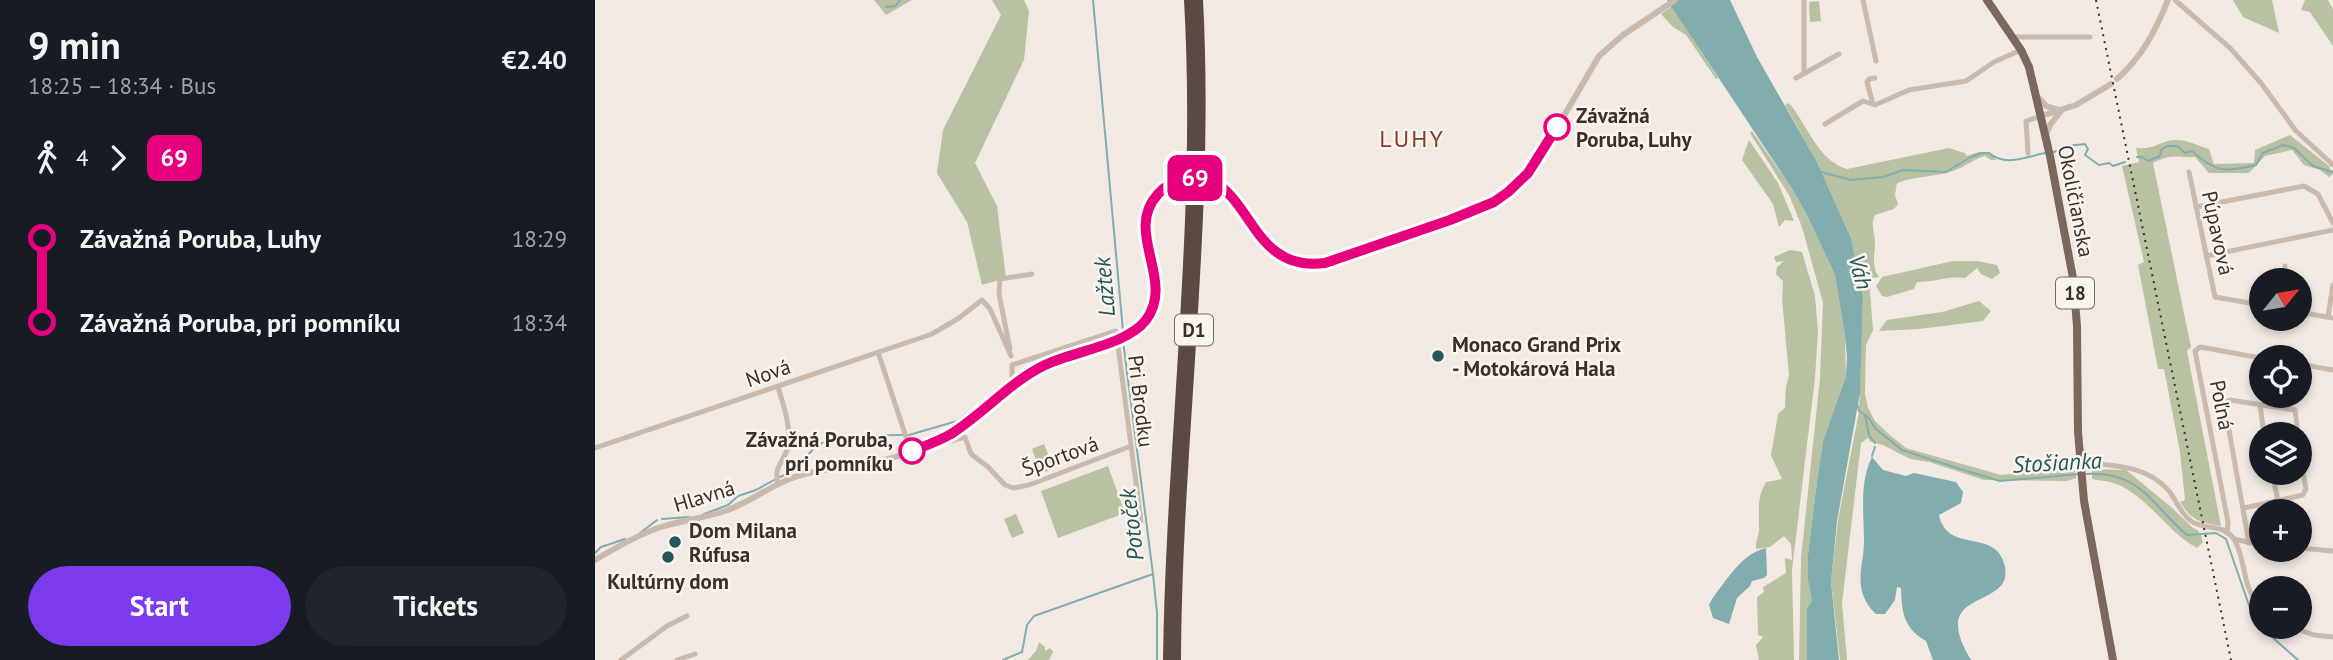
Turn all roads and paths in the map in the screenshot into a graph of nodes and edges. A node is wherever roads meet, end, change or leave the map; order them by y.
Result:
1 (1189, 0) edge
2 (1198, 0) edge
3 (1675, 0) edge
4 (1804, 0) edge
5 (1863, 0) edge
6 (1987, 0) edge
7 (2168, 0) edge
8 (2175, 0) edge
9 (2012, 37) junction
10 (2090, 37) dead end
11 (2021, 50) junction
12 (1839, 54) dead end
13 (1876, 61) dead end
14 (1804, 73) junction
15 (1796, 78) dead end
16 (1875, 78) dead end
17 (2036, 96) junction
18 (1873, 104) junction
19 (2061, 110) junction
20 (2041, 116) junction
21 (1825, 124) dead end
22 (2045, 136) junction
23 (2028, 153) dead end
24 (2333, 164) edge
25 (2189, 172) dead end
26 (2196, 207) junction
27 (2333, 223) edge
28 (2333, 230) edge
29 (2206, 256) junction
30 (1033, 274) dead end
31 (2333, 285) edge
32 (2249, 303) edge
33 (2312, 314) edge
34 (2330, 317) edge
35 (1119, 336) junction
36 (878, 352) junction
37 (1011, 356) junction
38 (2249, 356) edge
39 (1012, 365) junction
40 (2312, 366) edge
41 (2333, 370) edge
42 (1014, 380) junction
43 (778, 387) junction
44 (2249, 403) edge
45 (2278, 408) edge
46 (2296, 422) edge
47 (941, 439) junction
48 (1131, 446) junction
49 (595, 448) edge
50 (911, 452) junction
51 (2081, 470) junction
52 (778, 483) junction
53 (2304, 485) edge
54 (2290, 499) edge
55 (2249, 507) edge
56 (2244, 508) junction
57 (1141, 521) dead end
58 (2227, 533) junction
59 (2234, 539) junction
60 (2249, 543) joint
61 (2312, 549) edge
62 (2333, 551) edge
63 (595, 561) edge
64 (2249, 589) edge
65 (687, 616) dead end
66 (2312, 634) edge
67 (2333, 637) edge
68 (695, 654) dead end
69 (621, 660) edge
70 (677, 660) edge
71 (1168, 660) edge
72 (1176, 660) edge
73 (2113, 660) edge

1 - 71 highway, D1
2 - 72 highway, D1
3 - 35 street, bridge
4 - 14 street
5 - 13 street
6 - 9 main road, Okoličianska / 18
7 - 19 street
8 - 24 street
9 - 10 street
9 - 11 main road, Okoličianska / 18
11 - 17 main road, Okoličianska / 18
11 - 18 street
12 - 14 street
14 - 15 street
16 - 18 street
17 - 19 street
17 - 20 main road, Okoličianska / 18
18 - 21 street
19 - 20 street
19 - 22 street
20 - 22 main road, Okoličianska / 18
20 - 23 street, Okoličianska
22 - 51 main road, Okoličianska / 18
25 - 26 street, Púpavová
26 - 27 street
26 - 29 street, Púpavová
28 - 29 street
29 - 32 street, Púpavová
30 - 37 street
31 - 34 street
33 - 34 street
35 - 39 street, Pri Brodku
35 - 42 street, Hlavná
35 - 48 street, Pri Brodku
36 - 37 street, Nová
36 - 43 street, Nová
36 - 50 street
37 - 39 street
38 - 58 street, Poľná
39 - 42 street
40 - 41 street
42 - 47 street, Hlavná
43 - 49 street, Nová
43 - 52 street
44 - 56 street
45 - 46 street
47 - 48 street, Športová
47 - 50 street, Hlavná
48 - 57 street, Pri Brodku
50 - 52 street, Hlavná
51 - 58 street
51 - 73 main road, 18
52 - 63 street, Hlavná
53 - 54 street
55 - 56 street
56 - 60 street
58 - 59 street
59 - 60 street
59 - 64 street
61 - 62 street
65 - 69 street
66 - 67 street
68 - 70 street

